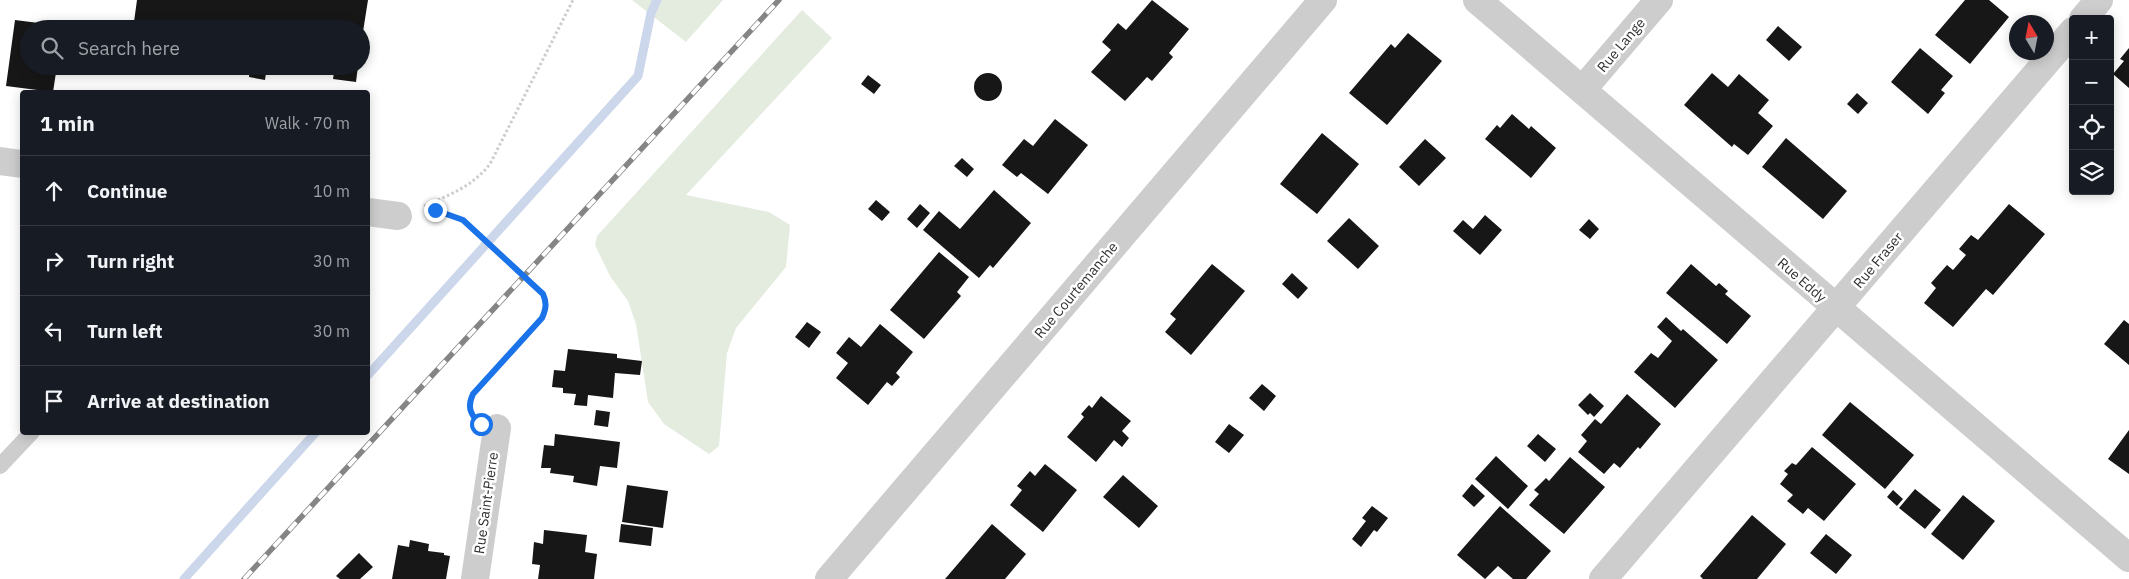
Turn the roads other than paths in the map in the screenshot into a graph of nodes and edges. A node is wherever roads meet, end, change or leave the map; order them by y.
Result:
1 (1323, 0) edge
2 (1477, 0) edge
3 (1658, 0) edge
4 (2099, 0) edge
5 (2086, 15) edge
6 (2069, 36) edge
7 (1582, 89) junction
8 (0, 161) edge
9 (20, 164) edge
10 (370, 212) edge
11 (398, 216) road end
12 (1836, 309) junction
13 (497, 428) road end
14 (29, 435) edge
15 (0, 466) edge
16 (2129, 558) edge
17 (475, 579) edge
18 (829, 579) edge
19 (1604, 579) edge

1 - 18 street, Rue Courtemanche
2 - 7 street, Rue Eddy
3 - 7 street, Rue Lange
4 - 5 street
6 - 12 street, Rue Fraser
7 - 12 street, Rue Eddy
8 - 9 street
10 - 11 street
12 - 16 street, Rue Eddy
12 - 19 street, Rue Fraser
13 - 17 street, Rue Saint-Pierre
14 - 15 lane

